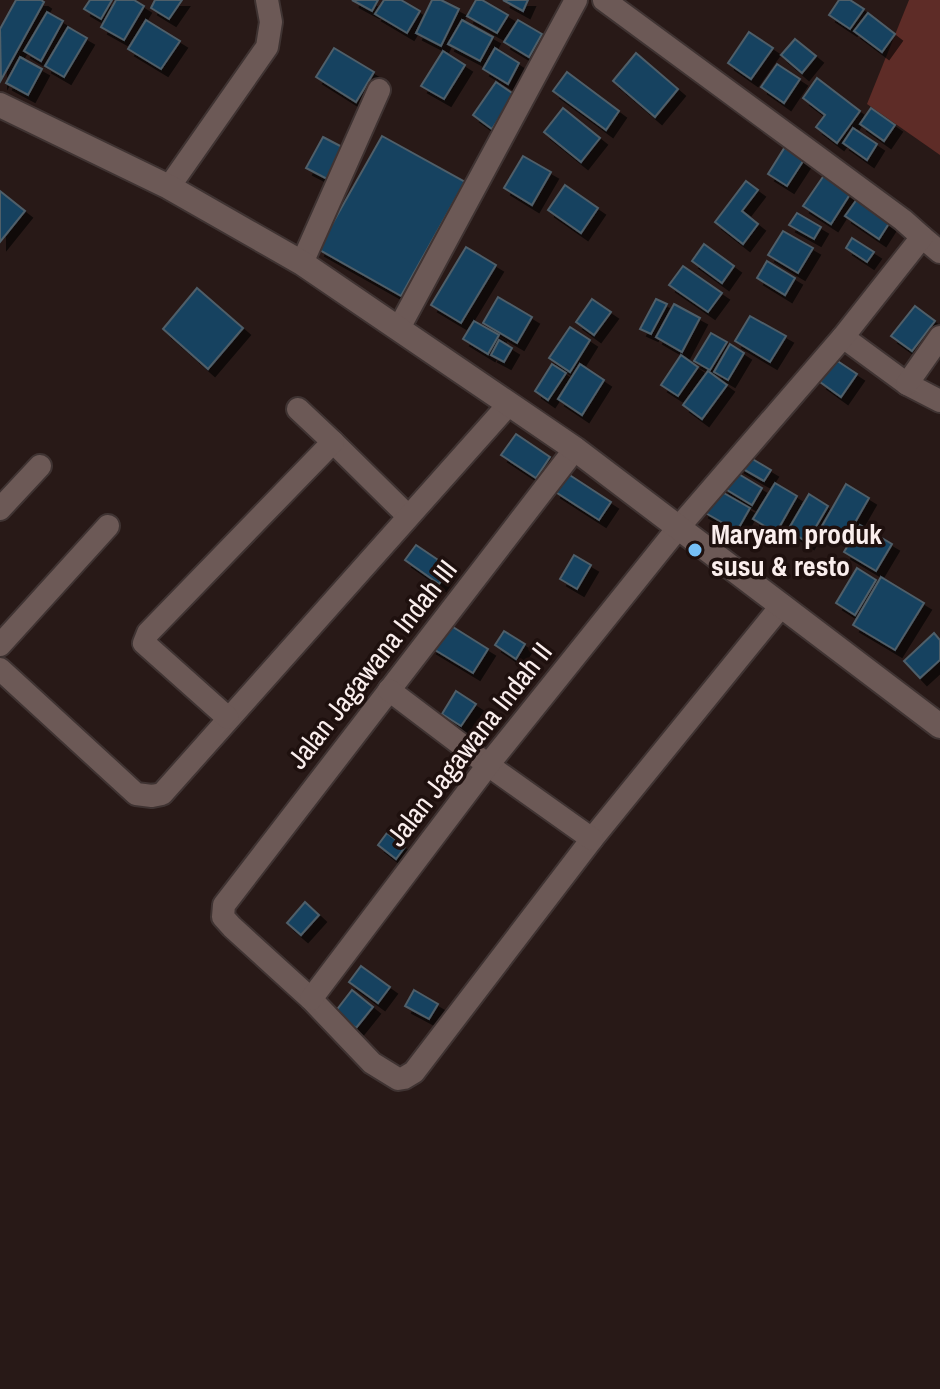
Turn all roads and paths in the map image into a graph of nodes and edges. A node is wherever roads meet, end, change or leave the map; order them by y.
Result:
1 (267, 0) edge
2 (576, 0) edge
3 (617, 4) edge
4 (379, 90) dead end
5 (0, 105) edge
6 (169, 187) junction
7 (922, 237) junction
8 (940, 252) edge
9 (302, 263) junction
10 (399, 328) junction
11 (843, 337) junction
12 (940, 337) edge
13 (907, 384) junction
14 (940, 401) edge
15 (509, 404) junction
16 (298, 409) dead end
17 (333, 442) junction
18 (575, 449) junction
19 (40, 466) dead end
20 (0, 509) edge
21 (408, 516) junction
22 (108, 526) dead end
23 (678, 528) junction
24 (782, 605) junction
25 (0, 645) edge
26 (0, 669) edge
27 (389, 690) junction
28 (228, 718) junction
29 (940, 726) edge
30 (488, 765) junction
31 (592, 839) junction
32 (311, 999) junction

1 - 6 street
2 - 10 street
3 - 7 street
4 - 9 street
5 - 6 street
6 - 9 street
7 - 8 street
7 - 11 street, Jalan Jagawana Indah II
9 - 10 street
10 - 15 street
11 - 13 street
11 - 23 street, Jalan Jagawana Indah II
12 - 13 street
13 - 14 street
15 - 18 street
15 - 21 street
16 - 17 street
17 - 21 street
17 - 28 street
18 - 23 street
18 - 27 street, Jalan Jagawana Indah III
19 - 20 street
21 - 28 street
22 - 25 street
23 - 24 street
23 - 30 street, Jalan Jagawana Indah II
24 - 29 street
24 - 31 street
26 - 28 street
27 - 30 street
27 - 32 street, Jalan Jagawana Indah III
30 - 31 street
30 - 32 street, Jalan Jagawana Indah II
31 - 32 street

